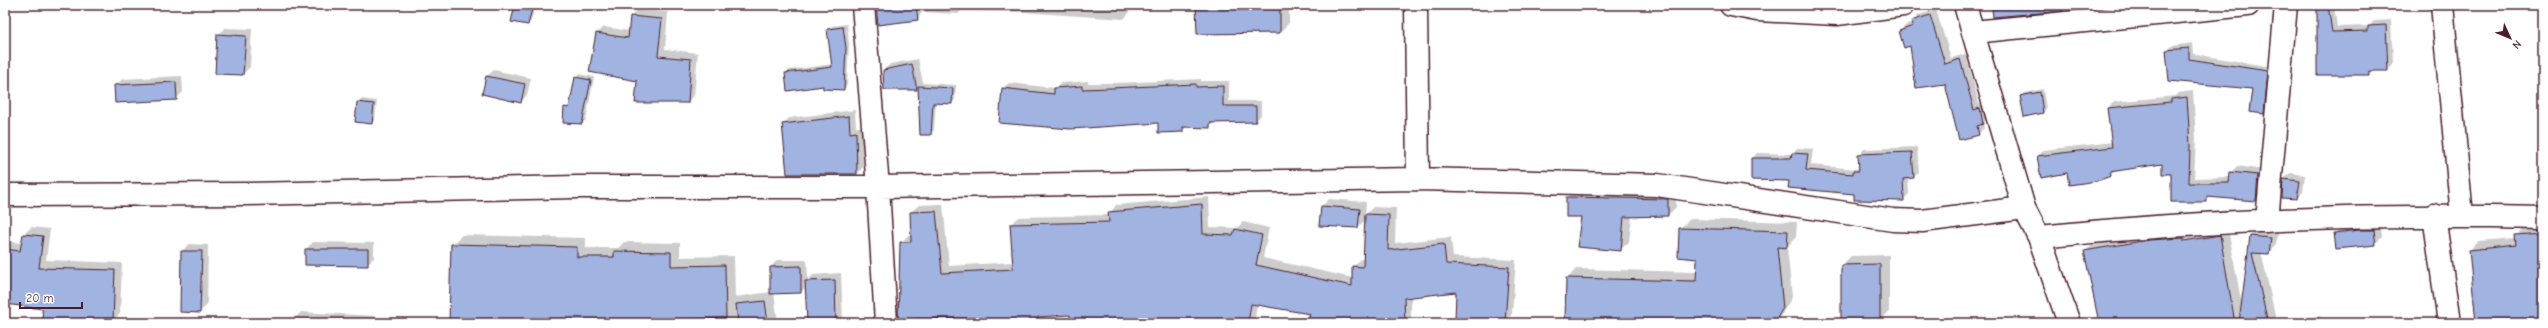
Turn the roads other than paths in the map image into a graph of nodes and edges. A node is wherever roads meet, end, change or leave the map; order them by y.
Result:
1 (859, 5) edge
2 (863, 5) edge
3 (1416, 5) edge
4 (1731, 5) edge
5 (1903, 5) edge
6 (1965, 5) edge
7 (2248, 5) edge
8 (2286, 5) edge
9 (2442, 5) edge
10 (1973, 32) junction
11 (1418, 179) junction
12 (878, 187) junction
13 (5, 195) edge
14 (2024, 208) junction
15 (2434, 215) junction
16 (2462, 216) junction
17 (2543, 218) edge
18 (2267, 221) junction
19 (2039, 237) junction
20 (886, 323) edge
21 (2069, 323) edge
22 (2449, 323) edge

1 - 2 street
2 - 12 street
3 - 11 street
4 - 5 street
6 - 10 street
7 - 10 street
8 - 18 street
9 - 16 street
10 - 14 street
11 - 12 street
11 - 14 street
12 - 13 street
12 - 20 street
14 - 19 street
15 - 16 street
15 - 18 street
15 - 22 street
16 - 17 street
18 - 19 street
19 - 21 street

